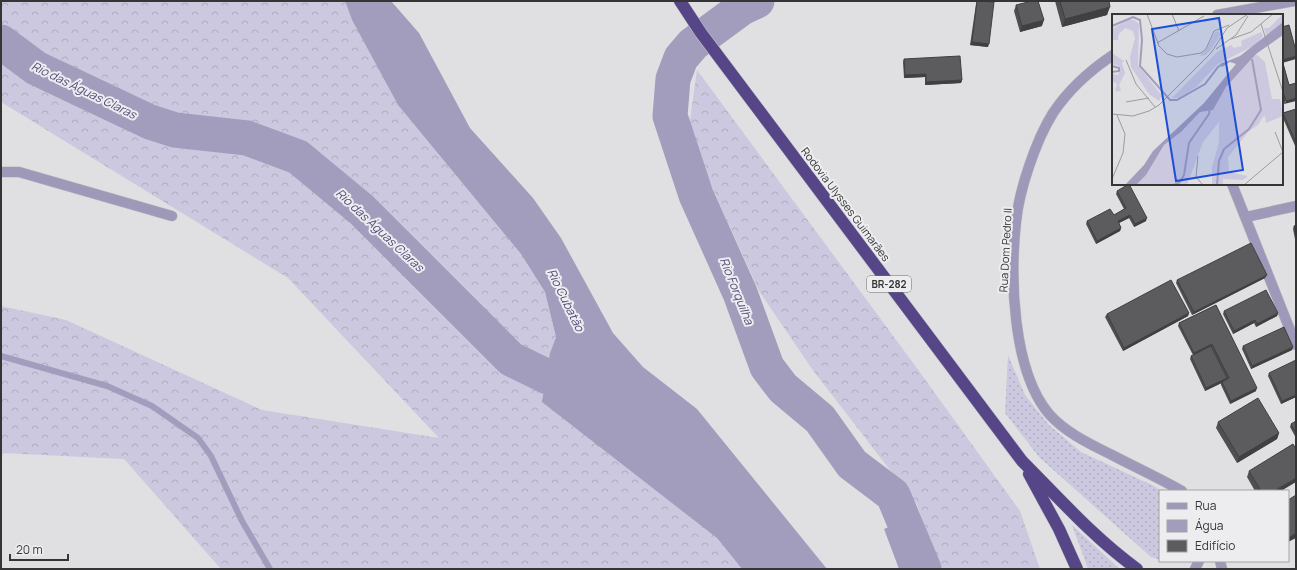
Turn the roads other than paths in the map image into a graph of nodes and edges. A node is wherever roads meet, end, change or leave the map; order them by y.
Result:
1 (680, 1) edge
2 (1294, 1) edge
3 (1222, 14) edge
4 (1112, 56) edge
5 (1, 172) edge
6 (1232, 185) edge
7 (1296, 206) edge
8 (172, 216) dead end
9 (1246, 217) junction
10 (1296, 345) edge
11 (1022, 461) junction
12 (1180, 490) edge
13 (1077, 569) edge
14 (1137, 569) edge

1 - 11 highway, Rodovia Ulysses Guimarães / BR-282
2 - 3 street
4 - 12 street, Rua Dom Pedro II
5 - 8 street
6 - 9 street
7 - 9 street
9 - 10 street
11 - 13 highway, Rodovia Ulysses Guimarães / BR-282
11 - 14 highway, Rodovia Ulysses Guimarães / BR-282

